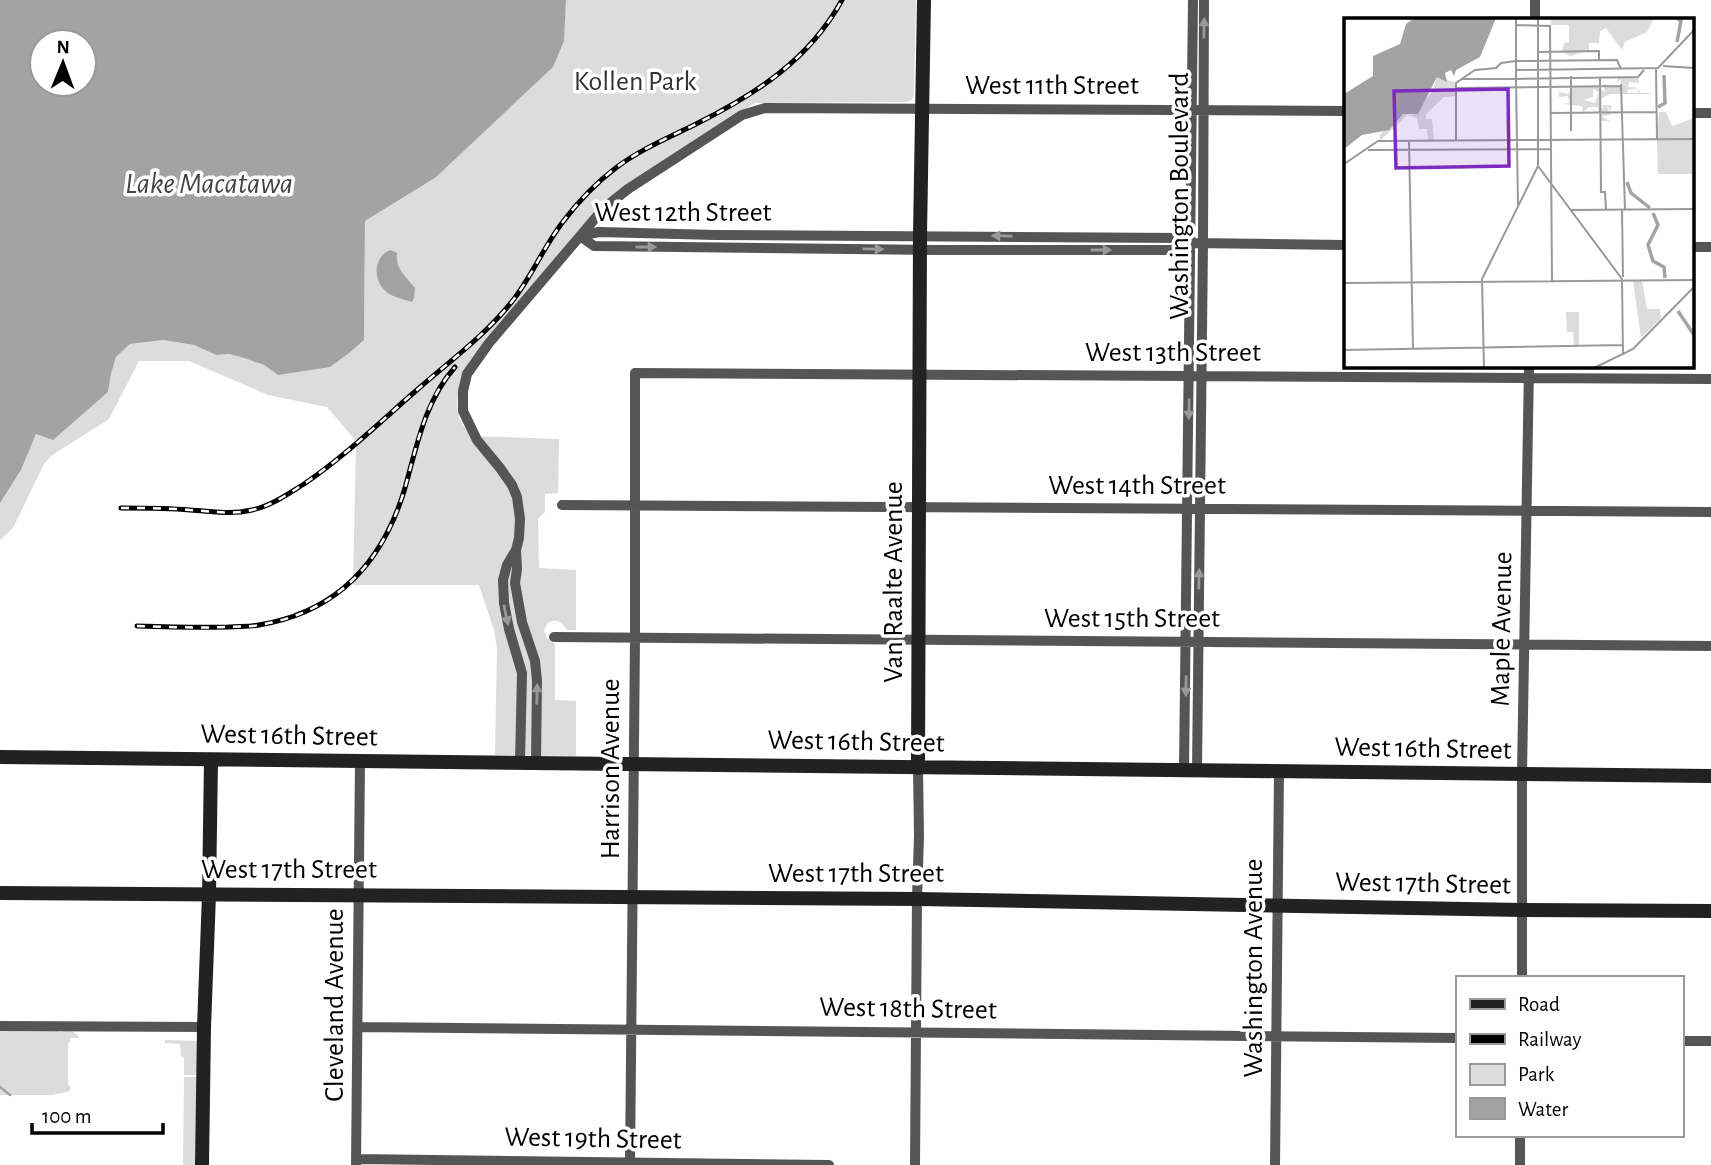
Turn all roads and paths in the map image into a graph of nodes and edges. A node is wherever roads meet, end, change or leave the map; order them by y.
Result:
1 (924, 0) edge
2 (1193, 0) edge
3 (1204, 0) edge
4 (1535, 0) edge
5 (1535, 18) edge
6 (923, 108) junction
7 (1197, 109) junction
8 (1344, 111) edge
9 (580, 236) junction
10 (920, 242) junction
11 (1191, 243) junction
12 (1203, 244) junction
13 (1344, 245) edge
14 (1529, 371) edge
15 (635, 373) joint
16 (920, 375) junction
17 (1189, 376) junction
18 (1202, 376) junction
19 (1711, 379) edge
20 (562, 505) dead end
21 (635, 506) junction
22 (919, 508) junction
23 (1188, 509) junction
24 (1200, 509) junction
25 (1527, 511) junction
26 (1711, 512) edge
27 (516, 550) junction
28 (554, 637) dead end
29 (635, 638) junction
30 (918, 640) junction
31 (1186, 642) junction
32 (1199, 642) junction
33 (1525, 645) junction
34 (1711, 646) edge
35 (0, 757) edge
36 (211, 760) junction
37 (360, 762) junction
38 (520, 762) junction
39 (536, 762) junction
40 (633, 763) junction
41 (918, 768) junction
42 (1191, 770) junction
43 (1279, 772) junction
44 (1522, 774) junction
45 (1711, 776) edge
46 (0, 893) edge
47 (359, 894) junction
48 (209, 895) junction
49 (632, 897) junction
50 (917, 899) junction
51 (1277, 906) junction
52 (1523, 910) junction
53 (1711, 911) edge
54 (1522, 976) edge
55 (0, 1026) edge
56 (204, 1027) junction
57 (358, 1027) junction
58 (632, 1028) junction
59 (917, 1032) junction
60 (1276, 1036) junction
61 (1456, 1038) edge
62 (1683, 1041) edge
63 (1711, 1041) edge
64 (1520, 1137) edge
65 (356, 1162) edge
66 (630, 1164) edge
67 (202, 1165) edge
68 (829, 1165) edge
69 (915, 1165) edge
70 (1275, 1165) edge
71 (1520, 1165) edge

1 - 6 street, Van Raalte Avenue
2 - 7 street, Washington Boulevard
7 -> 3 street, Washington Boulevard
4 - 5 street
6 - 7 street, West 11th Street
6 - 9 street, West 11th Street
6 - 10 street, Van Raalte Avenue
7 - 8 street, West 11th Street
7 - 11 street, Washington Boulevard
7 - 12 street, Washington Boulevard
9 - 10 street, West 12th Street
9 - 27 street
10 - 11 street, West 12th Street
10 - 16 street, Van Raalte Avenue
11 - 12 street, West 12th Street
11 - 17 street, Washington Boulevard
12 - 13 street, West 12th Street
12 - 18 street, Washington Boulevard
14 - 18 street, West 13th Street
14 - 19 street, West 13th Street
14 - 25 street, Maple Avenue
15 - 16 street, West 13th Street
15 - 21 street, Harrison Avenue
16 - 17 street, West 13th Street
16 - 22 street, Van Raalte Avenue
17 - 18 street, West 13th Street
17 -> 23 street, Washington Boulevard
18 - 24 street, Washington Boulevard
20 - 21 street, West 14th Street
21 - 22 street, West 14th Street
21 - 29 street, Harrison Avenue
22 - 23 street, West 14th Street
22 - 30 street, Van Raalte Avenue
23 - 24 street, West 14th Street
23 - 31 street, Washington Boulevard
24 - 25 street, West 14th Street
32 -> 24 street, Washington Boulevard
25 - 26 street, West 14th Street
25 - 33 street, Maple Avenue
27 -> 38 street
39 -> 27 street
28 - 29 street, West 15th Street
29 - 30 street, West 15th Street
29 - 40 street, Harrison Avenue
30 - 31 street, West 15th Street
30 - 41 street, Van Raalte Avenue
31 - 32 street, West 15th Street
31 -> 42 street, Washington Boulevard
32 - 33 street, West 15th Street
32 - 42 street, Washington Boulevard
33 - 34 street, West 15th Street
33 - 44 street, Maple Avenue
35 - 36 street, West 16th Street
36 - 37 street, West 16th Street
36 - 48 street
37 - 38 street, West 16th Street
37 - 47 street, Cleveland Avenue
38 - 39 street, West 16th Street
39 - 40 street, West 16th Street
40 - 41 street, West 16th Street
40 - 49 street, Harrison Avenue
41 - 42 street, West 16th Street
41 - 50 street, Van Raalte Avenue
42 - 43 street, West 16th Street
43 - 44 street, West 16th Street
43 - 51 street, Washington Avenue
44 - 45 street, West 16th Street
44 - 52 street, Maple Avenue
46 - 48 street, West 17th Street
47 - 48 street, West 17th Street
47 - 49 street, West 17th Street
47 - 57 street, Cleveland Avenue
48 - 56 street
49 - 50 street, West 17th Street
49 - 58 street, Harrison Avenue
50 - 51 street, West 17th Street
50 - 59 street, Van Raalte Avenue
51 - 52 street, West 17th Street
51 - 60 street, Washington Avenue
52 - 53 street, West 17th Street
52 - 54 street, Maple Avenue
55 - 56 street
56 - 67 street
57 - 58 street, West 18th Street
57 - 65 street, Cleveland Avenue
58 - 59 street, West 18th Street
58 - 66 street, Harrison Avenue
59 - 60 street, West 18th Street
59 - 69 street, Van Raalte Avenue
60 - 61 street, West 18th Street
60 - 70 street, Washington Avenue
62 - 63 street
64 - 71 street
65 - 66 street, West 19th Street
66 - 68 street, West 19th Street

